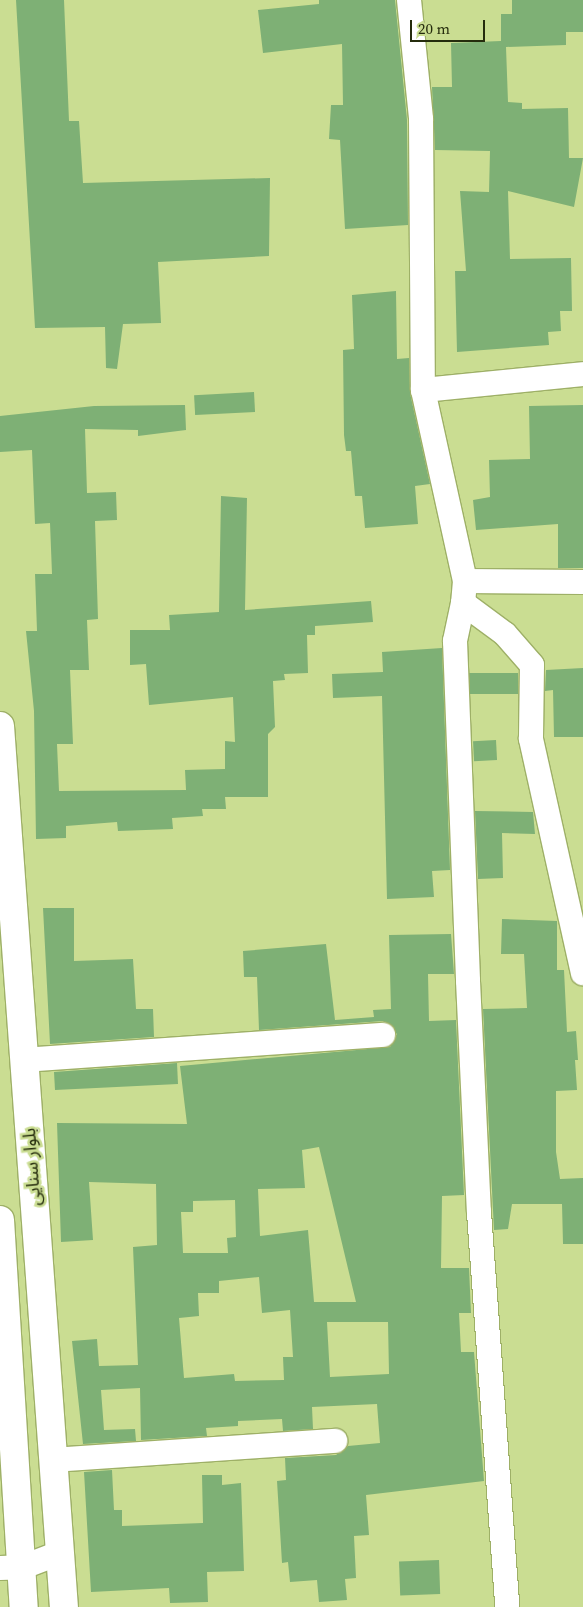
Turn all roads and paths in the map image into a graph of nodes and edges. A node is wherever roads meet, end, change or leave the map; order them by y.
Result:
1 (409, 0) edge
2 (583, 374) edge
3 (424, 390) junction
4 (583, 582) edge
5 (464, 592) junction
6 (0, 726) edge
7 (583, 966) edge
8 (583, 973) edge
9 (383, 1035) dead end
10 (24, 1060) junction
11 (0, 1220) edge
12 (3, 1308) edge
13 (336, 1441) dead end
14 (53, 1460) junction
15 (60, 1553) junction
16 (12, 1568) edge
17 (24, 1607) edge
18 (64, 1607) edge
19 (507, 1607) edge

1 - 3 street
2 - 3 street
3 - 5 street
4 - 5 street
5 - 7 street
5 - 19 street
6 - 10 main road, بلوار سنایی
7 - 8 street
9 - 10 street
10 - 14 main road, بلوار سنایی
11 - 12 main road
12 - 16 main road
13 - 14 street
14 - 15 main road, بلوار سنایی
15 - 16 street
15 - 18 main road, بلوار سنایی
16 - 17 main road

